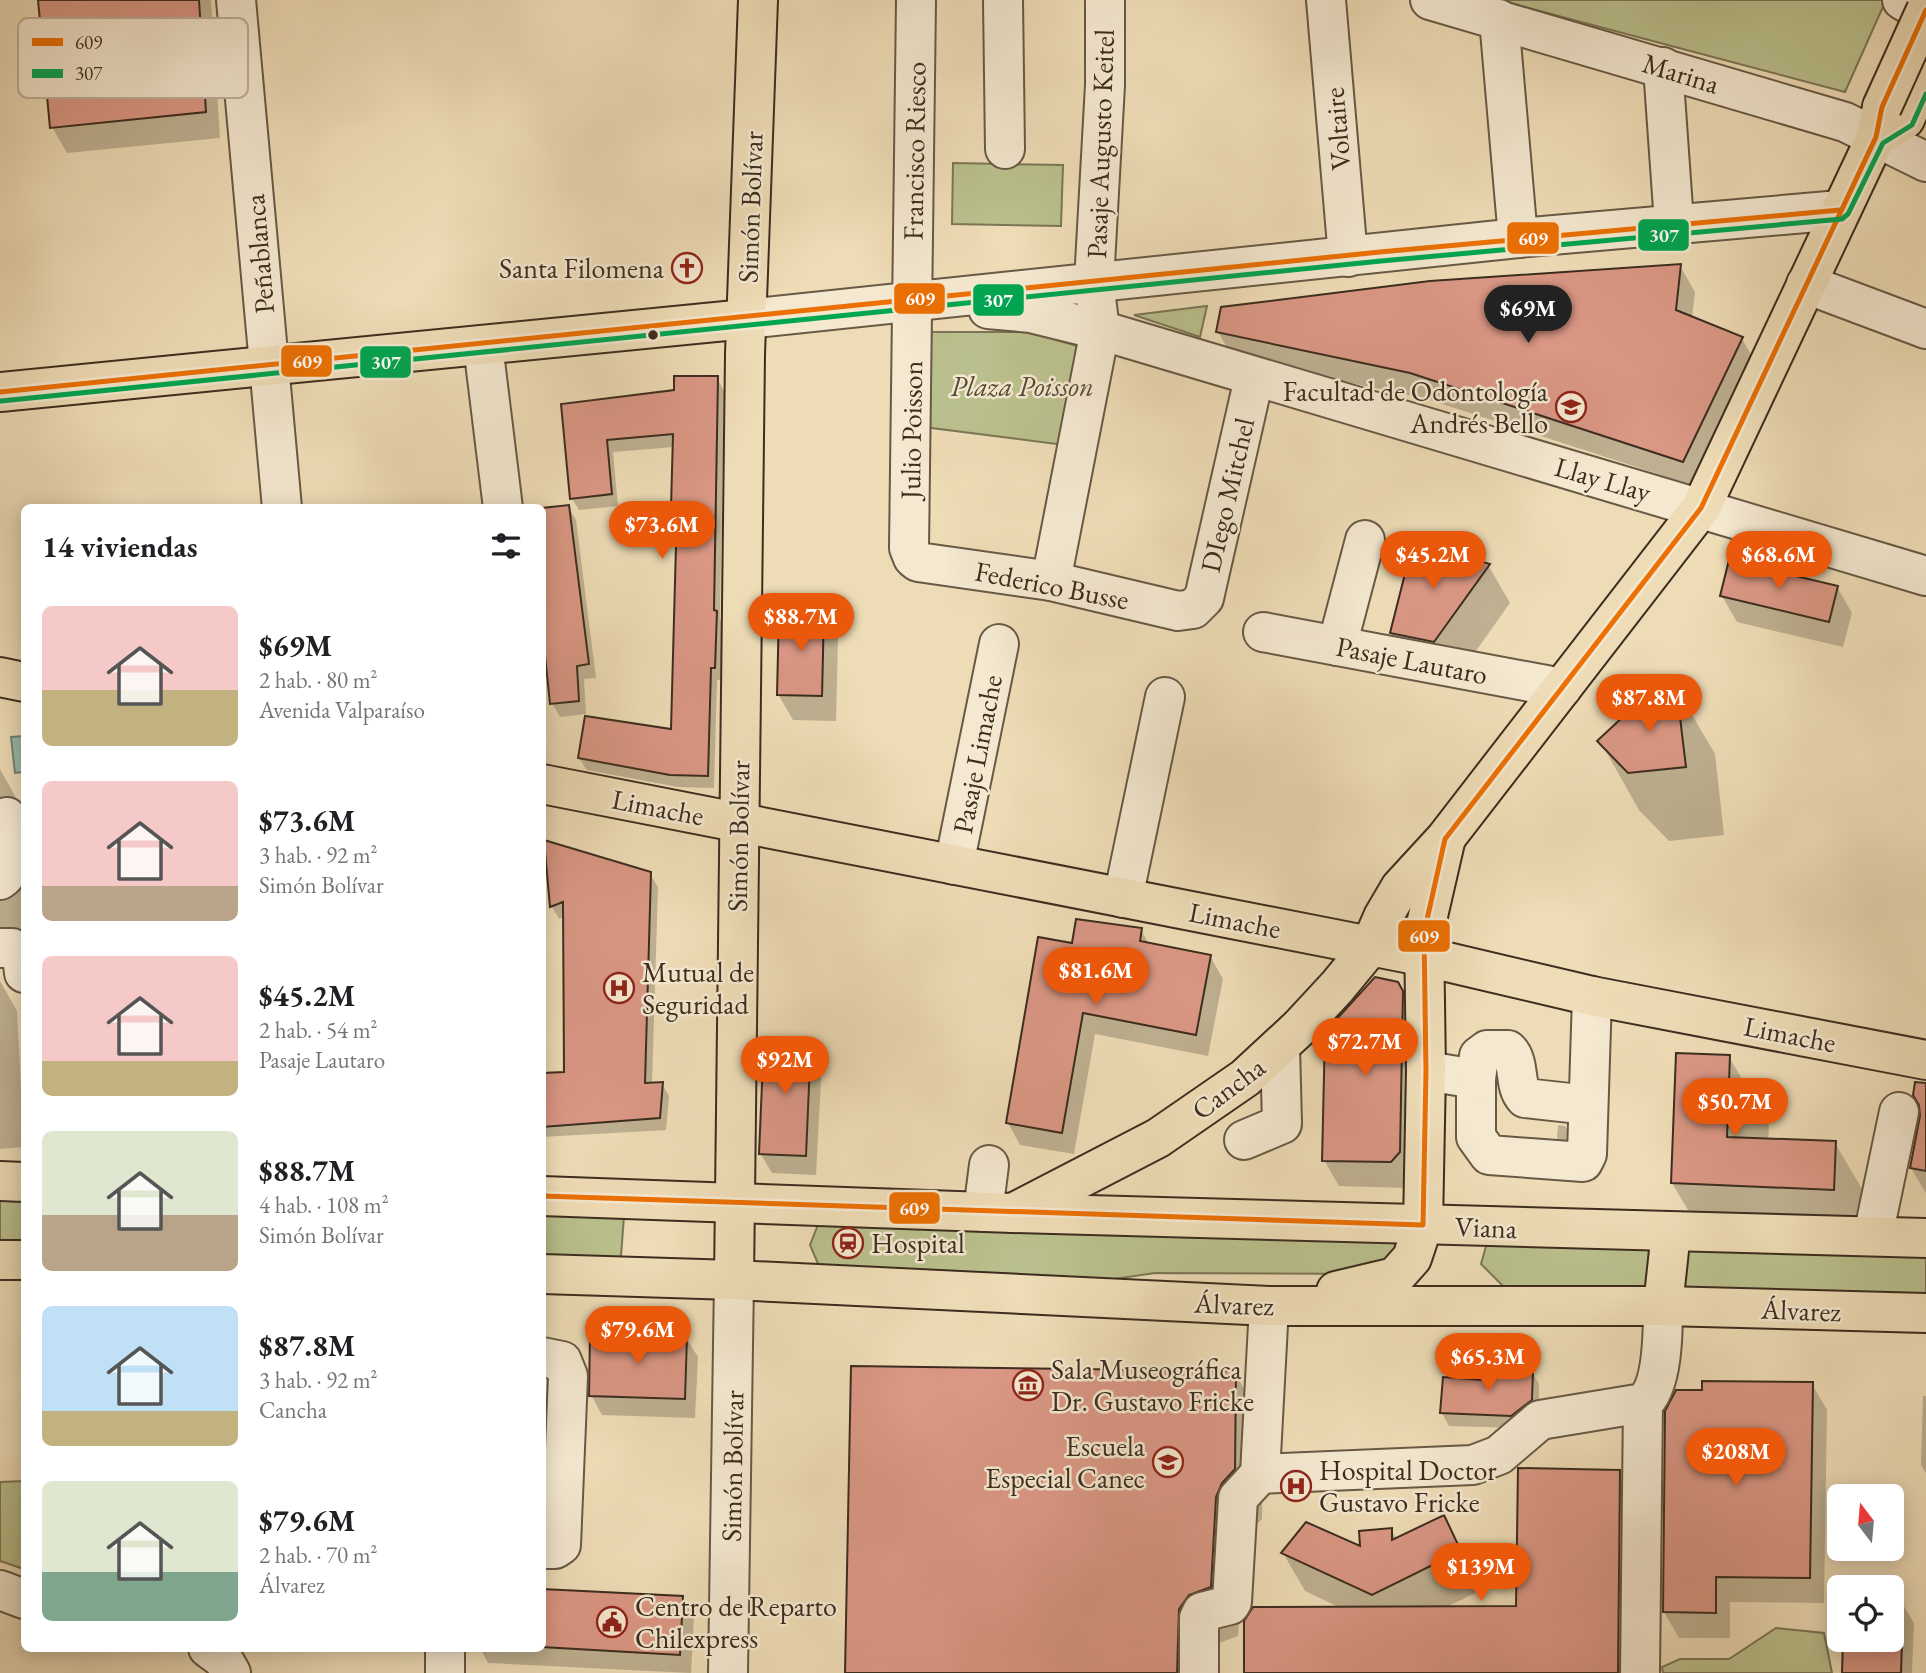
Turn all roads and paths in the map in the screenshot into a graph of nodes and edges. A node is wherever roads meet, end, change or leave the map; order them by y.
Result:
1 (236, 0) edge
2 (758, 0) edge
3 (916, 0) edge
4 (1003, 0) edge
5 (1105, 0) edge
6 (1326, 0) edge
7 (1430, 0) edge
8 (1902, 0) edge
9 (1926, 10) edge
10 (1926, 15) edge
11 (238, 18) edge
12 (1500, 19) junction
13 (1663, 67) junction
14 (1926, 73) edge
15 (245, 98) edge
16 (1887, 121) junction
17 (1005, 149) dead end
18 (1926, 162) edge
19 (1840, 210) junction
20 (1674, 223) junction
21 (1518, 238) junction
22 (1348, 257) junction
23 (1094, 282) junction
24 (1806, 284) junction
25 (913, 302) junction
26 (746, 319) junction
27 (1926, 328) edge
28 (1100, 330) junction
29 (483, 345) junction
30 (270, 367) junction
31 (1254, 378) junction
32 (0, 392) edge
33 (282, 504) edge
34 (503, 504) edge
35 (1701, 508) junction
36 (1365, 540) dead end
37 (913, 558) joint
38 (1926, 576) edge
39 (1051, 581) junction
40 (1192, 609) joint
41 (1263, 632) dead end
42 (999, 644) dead end
43 (1337, 646) junction
44 (0, 677) edge
45 (21, 681) edge
46 (1562, 688) junction
47 (1165, 697) dead end
48 (546, 785) edge
49 (7, 817) dead end
50 (738, 823) junction
51 (1446, 839) junction
52 (954, 865) junction
53 (0, 880) edge
54 (1124, 898) junction
55 (1370, 947) junction
56 (0, 948) edge
57 (21, 954) edge
58 (1426, 957) junction
59 (1592, 996) junction
60 (1280, 1047) junction
61 (1926, 1060) edge
62 (1426, 1071) junction
63 (1476, 1079) junction
64 (1588, 1105) junction
65 (1899, 1112) dead end
66 (1244, 1140) dead end
67 (989, 1165) dead end
68 (0, 1181) edge
69 (21, 1182) edge
70 (546, 1196) edge
71 (734, 1202) junction
72 (998, 1213) junction
73 (1423, 1225) junction
74 (1671, 1232) junction
75 (1873, 1237) junction
76 (1926, 1238) edge
77 (0, 1260) edge
78 (21, 1260) edge
79 (546, 1274) edge
80 (734, 1280) junction
81 (1269, 1306) junction
82 (1663, 1306) junction
83 (1926, 1313) edge
84 (546, 1358) edge
85 (1643, 1403) junction
86 (1260, 1474) junction
87 (546, 1549) edge
88 (0, 1590) edge
89 (21, 1598) edge
90 (213, 1652) edge
91 (445, 1652) edge
92 (231, 1673) edge
93 (444, 1673) edge
94 (728, 1673) edge
95 (1199, 1673) edge
96 (1640, 1673) edge

1 - 11 street, Peñablanca
2 - 26 main road, Simón Bolívar
3 - 25 street, Francisco Riesco
4 - 17 street
5 - 23 street, Pasaje Augusto Keitel
6 - 22 street, Voltaire
7 - 12 street, Marina
8 - 10 street
9 - 16 main road, bridge
12 - 13 street, Marina
12 - 21 street
13 - 16 street, Marina
13 - 20 street
14 - 16 main road
15 - 30 street, Peñablanca
16 - 18 street, Marina
16 - 19 main road, Cancha
19 - 20 street
19 - 24 main road, Cancha
20 - 21 street
21 - 22 street
22 - 23 street
23 - 25 street
23 - 28 street, Pasaje Augusto Keitel
24 - 27 street
24 - 35 main road, Cancha
25 - 26 street
25 - 28 street, Llay Llay
25 - 37 street, Julio Poisson
26 - 29 main road
26 - 50 main road, Simón Bolívar
28 - 31 street, Llay Llay
28 - 39 street, Pasaje Augusto Keitel
29 - 30 main road
29 - 34 street
30 - 32 main road
30 - 33 street, Peñablanca
31 - 35 street, Llay Llay
31 - 40 street, DIego Mitchel
35 - 38 street, Llay Llay
35 - 46 main road, Cancha
36 - 43 street
37 - 39 street, Federico Busse
39 - 40 street, Federico Busse
41 - 43 street, Pasaje Lautaro
42 - 52 street, Pasaje Limache
43 - 46 street, Pasaje Lautaro
44 - 45 main road
46 - 51 main road, Cancha
47 - 54 street
48 - 50 main road, Limache
49 - 53 street
50 - 52 main road, Limache
50 - 71 main road, Simón Bolívar
51 - 55 main road, Cancha
51 - 58 main road, Cancha
52 - 54 main road, Limache
54 - 55 main road, Limache
55 - 58 main road, Limache
55 - 60 main road, Cancha
56 - 57 street
58 - 59 main road, Limache
58 - 62 main road, Cancha
59 - 61 main road, Limache
59 - 64 street
60 - 66 street
60 - 72 main road, Cancha
62 - 63 street
62 - 73 main road, Cancha
63 - 64 street
63 - 64 street
65 - 75 street
67 - 72 street
68 - 69 main road
70 - 71 main road, Viana
71 - 72 main road, Viana
71 - 80 main road, Simón Bolívar
72 - 73 main road, Viana
73 - 74 main road, Viana
73 - 81 main road, Cancha
74 - 75 main road, Viana
74 - 82 main road
75 - 76 main road, Viana
77 - 78 main road
79 - 80 main road, Álvarez
80 - 81 main road, Álvarez
80 - 94 street, Simón Bolívar
81 - 82 main road, Álvarez
81 - 86 street
82 - 83 main road, Álvarez
82 - 85 street
84 - 87 street
85 - 86 street
85 - 96 street
86 - 95 street
88 - 89 street
90 - 92 street
91 - 93 street

